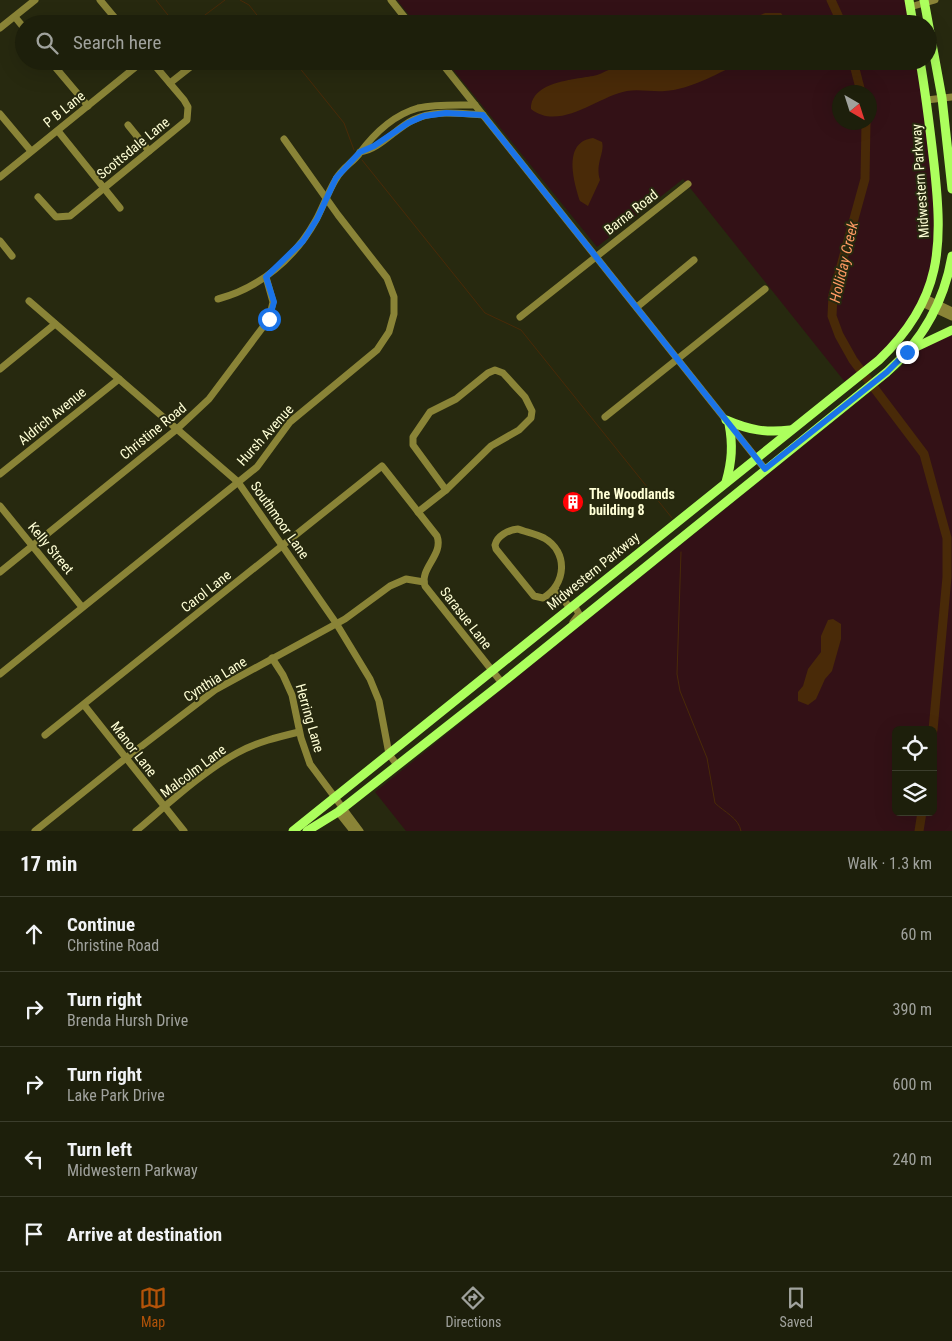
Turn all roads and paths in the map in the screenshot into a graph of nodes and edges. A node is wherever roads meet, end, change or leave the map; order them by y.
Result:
1 (35, 0) edge
2 (100, 0) edge
3 (391, 0) edge
4 (935, 0) edge
5 (925, 1) edge
6 (909, 3) edge
7 (17, 15) edge
8 (112, 15) edge
9 (403, 15) edge
10 (927, 15) edge
11 (15, 17) edge
12 (0, 28) edge
13 (937, 69) edge
14 (58, 70) edge
15 (132, 70) edge
16 (159, 70) edge
17 (187, 70) edge
18 (447, 70) edge
19 (922, 70) edge
20 (170, 83) junction
21 (952, 96) edge
22 (942, 98) junction
23 (927, 100) junction
24 (475, 105) junction
25 (88, 106) junction
26 (0, 114) edge
27 (483, 115) junction
28 (128, 125) dead end
29 (58, 131) junction
30 (284, 139) dead end
31 (31, 151) junction
32 (149, 151) junction
33 (360, 152) junction
34 (0, 176) edge
35 (688, 184) dead end
36 (103, 188) junction
37 (952, 189) edge
38 (38, 197) dead end
39 (326, 198) junction
40 (120, 208) dead end
41 (0, 241) edge
42 (12, 256) dead end
43 (952, 256) edge
44 (596, 257) junction
45 (694, 260) dead end
46 (266, 277) junction
47 (765, 289) dead end
48 (218, 299) dead end
49 (923, 300) junction
50 (29, 301) dead end
51 (637, 307) junction
52 (937, 307) junction
53 (952, 311) edge
54 (520, 317) dead end
55 (952, 317) edge
56 (55, 324) junction
57 (952, 330) edge
58 (907, 352) junction
59 (678, 359) junction
60 (0, 369) edge
61 (119, 378) junction
62 (605, 417) dead end
63 (728, 422) junction
64 (178, 430) junction
65 (790, 430) junction
66 (756, 457) junction
67 (382, 466) joint
68 (765, 469) junction
69 (0, 474) edge
70 (238, 482) junction
71 (726, 482) junction
72 (446, 490) junction
73 (0, 506) edge
74 (418, 512) junction
75 (282, 545) junction
76 (32, 546) junction
77 (0, 572) edge
78 (424, 582) junction
79 (555, 589) junction
80 (572, 606) junction
81 (82, 607) junction
82 (336, 624) junction
83 (557, 638) junction
84 (272, 658) junction
85 (492, 671) junction
86 (0, 674) edge
87 (502, 683) junction
88 (84, 705) junction
89 (299, 732) junction
90 (45, 736) dead end
91 (390, 754) junction
92 (126, 758) junction
93 (397, 765) junction
94 (335, 797) junction
95 (165, 807) junction
96 (341, 809) junction
97 (304, 829) edge
98 (35, 831) edge
99 (136, 831) edge
100 (184, 831) edge
101 (293, 831) edge
102 (353, 831) edge
103 (360, 831) edge

1 - 7 street
2 - 8 street
3 - 9 street
4 - 5 street
5 - 6 street
5 - 10 main road
11 - 12 street
13 - 22 main road
14 - 25 street
15 - 25 street, P B Lane
16 - 20 street, Scottsdale Lane
17 - 20 street
18 - 24 street
19 - 23 main road, Midwestern Parkway
20 - 32 street, Scottsdale Lane
21 - 22 street
22 - 23 street
22 - 37 main road
23 - 49 main road, Midwestern Parkway
24 - 27 street
24 - 33 street
25 - 29 street, P B Lane
26 - 31 street
27 - 33 street
27 - 44 street
28 - 32 street
29 - 31 street, P B Lane
29 - 36 street
30 - 39 street, Hursh Avenue
31 - 34 street, P B Lane
32 - 36 street, Scottsdale Lane
33 - 39 street
35 - 44 street, Barna Road
36 - 38 street, Scottsdale Lane
36 - 40 street
39 - 46 street
39 - 70 street, Hursh Avenue
41 - 42 street
43 - 52 main road, Midwestern Parkway
44 - 51 street
44 - 54 street, Barna Road
45 - 51 street
46 - 48 street
46 - 64 street, Christine Road
47 - 59 street
49 - 52 street
49 - 65 main road, Midwestern Parkway
50 - 56 street, Southmoor Lane
51 - 59 street
52 - 53 street
52 - 55 street
52 - 58 main road, Midwestern Parkway
56 - 60 street
56 - 61 street, Southmoor Lane
57 - 58 main road
58 - 68 main road, Midwestern Parkway
59 - 62 street
59 - 63 street
61 - 64 street, Southmoor Lane
61 - 69 street, Aldrich Avenue
63 - 65 main road
63 - 66 street
63 - 71 main road
64 - 70 street, Southmoor Lane
64 - 76 street, Christine Road
65 - 66 main road, Midwestern Parkway
66 - 68 street
66 - 71 main road, Midwestern Parkway
67 - 74 street, Sarasue Lane
67 - 75 street, Carol Lane
68 - 83 main road, Midwestern Parkway
70 - 75 street, Southmoor Lane
70 - 81 street, Hursh Avenue
71 - 80 main road, Midwestern Parkway
72 - 72 street
72 - 74 street
73 - 76 street, Kelly Street
74 - 78 street, Sarasue Lane
75 - 82 street, Southmoor Lane
75 - 88 street, Carol Lane
76 - 77 street, Christine Road
76 - 81 street, Kelly Street
78 - 82 street, Cynthia Lane
78 - 85 street, Sarasue Lane
79 - 79 street
79 - 80 street
80 - 83 street
80 - 85 main road, Midwestern Parkway
81 - 86 street, Hursh Avenue
82 - 84 street, Cynthia Lane
82 - 91 street, Southmoor Lane
83 - 87 main road, Midwestern Parkway
84 - 89 street, Herring Lane
84 - 92 street, Cynthia Lane
85 - 87 street, Sarasue Lane
85 - 91 main road, Midwestern Parkway
87 - 93 main road, Midwestern Parkway
88 - 90 street, Carol Lane
88 - 92 street, Manor Lane
89 - 94 street, Herring Lane
89 - 95 street, Malcolm Lane
91 - 93 street, Southmoor Lane
91 - 94 main road, Midwestern Parkway
92 - 95 street, Manor Lane
92 - 98 street, Cynthia Lane
93 - 96 main road, Midwestern Parkway
94 - 96 street, Herring Lane
94 - 97 main road, Midwestern Parkway
95 - 99 street, Malcolm Lane
95 - 100 street, Manor Lane
96 - 97 main road, Midwestern Parkway
96 - 102 street
96 - 103 street
97 - 101 main road, Midwestern Parkway

